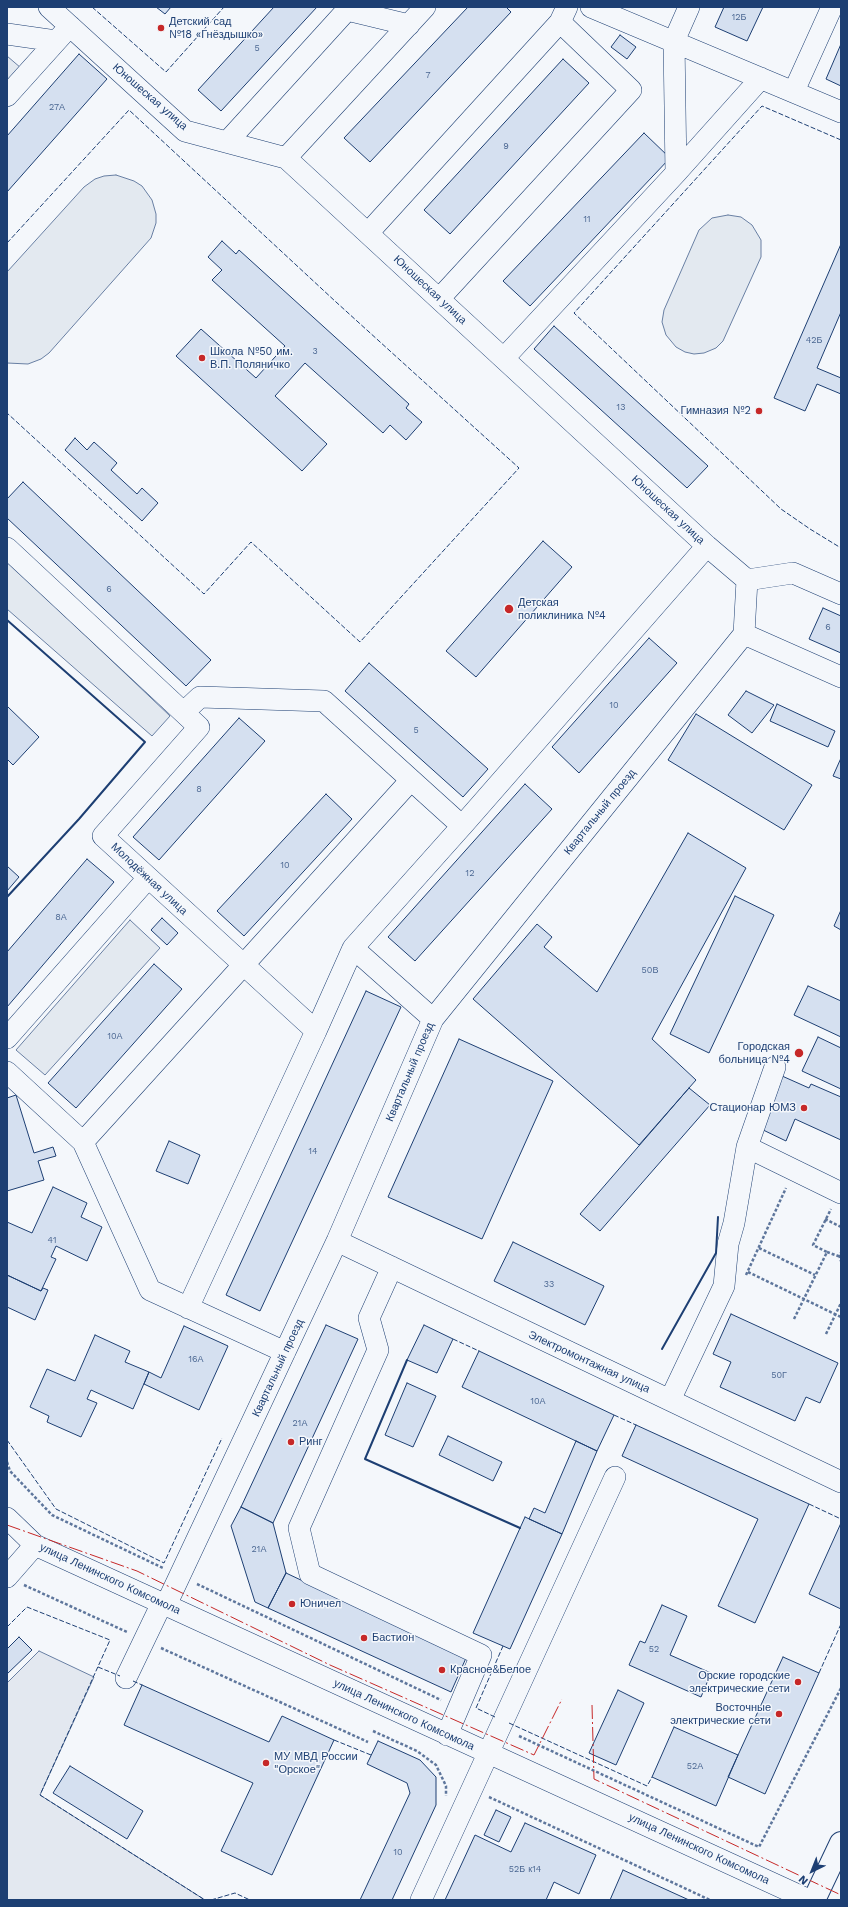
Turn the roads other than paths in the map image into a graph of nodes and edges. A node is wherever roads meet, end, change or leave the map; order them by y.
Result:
1 (49, 7) edge
2 (425, 7) edge
3 (591, 7) edge
4 (689, 7) edge
5 (832, 7) edge
6 (346, 9) edge
7 (563, 14) edge
8 (409, 25) junction
9 (7, 34) edge
10 (63, 34) junction
11 (674, 41) junction
12 (761, 78) junction
13 (794, 91) junction
14 (7, 96) edge
15 (841, 112) edge
16 (227, 142) junction
17 (286, 158) junction
18 (676, 172) junction
19 (368, 233) junction
20 (439, 299) junction
21 (504, 358) junction
22 (707, 546) junction
23 (7, 548) edge
24 (747, 580) junction
25 (841, 594) edge
26 (744, 634) junction
27 (841, 677) edge
28 (184, 712) junction
29 (411, 780) junction
30 (462, 826) junction
31 (148, 878) junction
32 (353, 948) junction
33 (242, 965) junction
34 (433, 1019) junction
35 (316, 1032) junction
36 (7, 1038) edge
37 (775, 1067) dead end
38 (7, 1072) edge
39 (83, 1142) junction
40 (747, 1148) junction
41 (840, 1192) edge
42 (337, 1241) junction
43 (392, 1268) junction
44 (188, 1308) junction
45 (285, 1352) junction
46 (670, 1400) junction
47 (615, 1477) dead end
48 (841, 1482) edge
49 (7, 1518) edge
50 (35, 1544) junction
51 (14, 1580) edge
52 (164, 1604) junction
53 (126, 1678) dead end
54 (447, 1734) junction
55 (488, 1753) junction
56 (841, 1843) edge
57 (421, 1900) edge
58 (809, 1900) edge
59 (814, 1900) edge

1 - 10 street, Юношеская улица
2 - 8 street
3 - 11 street
4 - 11 street
5 - 13 street
6 - 8 street
6 - 16 street
7 - 19 street
7 - 20 street
8 - 17 street
9 - 10 street
10 - 14 street
10 - 16 street, Юношеская улица
11 - 12 street
11 - 18 street
12 - 13 street
12 - 18 street
13 - 15 street
16 - 17 street, Юношеская улица
17 - 19 street, Юношеская улица
18 - 21 street
19 - 20 street, Юношеская улица
20 - 21 street, Юношеская улица
21 - 22 street, Юношеская улица
22 - 24 street, Юношеская улица
22 - 30 street
23 - 28 street, Молодёжная улица
24 - 25 street
24 - 26 street
26 - 27 street
26 - 34 street, Квартальный проезд
28 - 29 street
28 - 31 street, Молодёжная улица
29 - 30 street
29 - 33 street
30 - 32 street
31 - 33 street, Молодёжная улица
31 - 36 street
32 - 34 street
32 - 35 street
33 - 35 street, Молодёжная улица
33 - 39 street
34 - 42 street, Квартальный проезд
35 - 44 street
37 - 40 street
38 - 39 street
39 - 44 street
40 - 41 street
40 - 46 street
42 - 43 street, Электромонтажная улица
42 - 45 street, Квартальный проезд
43 - 46 street, Электромонтажная улица
43 - 54 street
44 - 45 street
45 - 52 street, Квартальный проезд
46 - 48 street, Электромонтажная улица
47 - 55 street
49 - 50 street, улица Ленинского Комсомола
50 - 51 street
50 - 52 street, улица Ленинского Комсомола
52 - 53 street, Квартальный проезд
52 - 54 street, улица Ленинского Комсомола
54 - 55 street, улица Ленинского Комсомола
55 - 57 street
55 - 58 street, улица Ленинского Комсомола
56 - 59 main road

